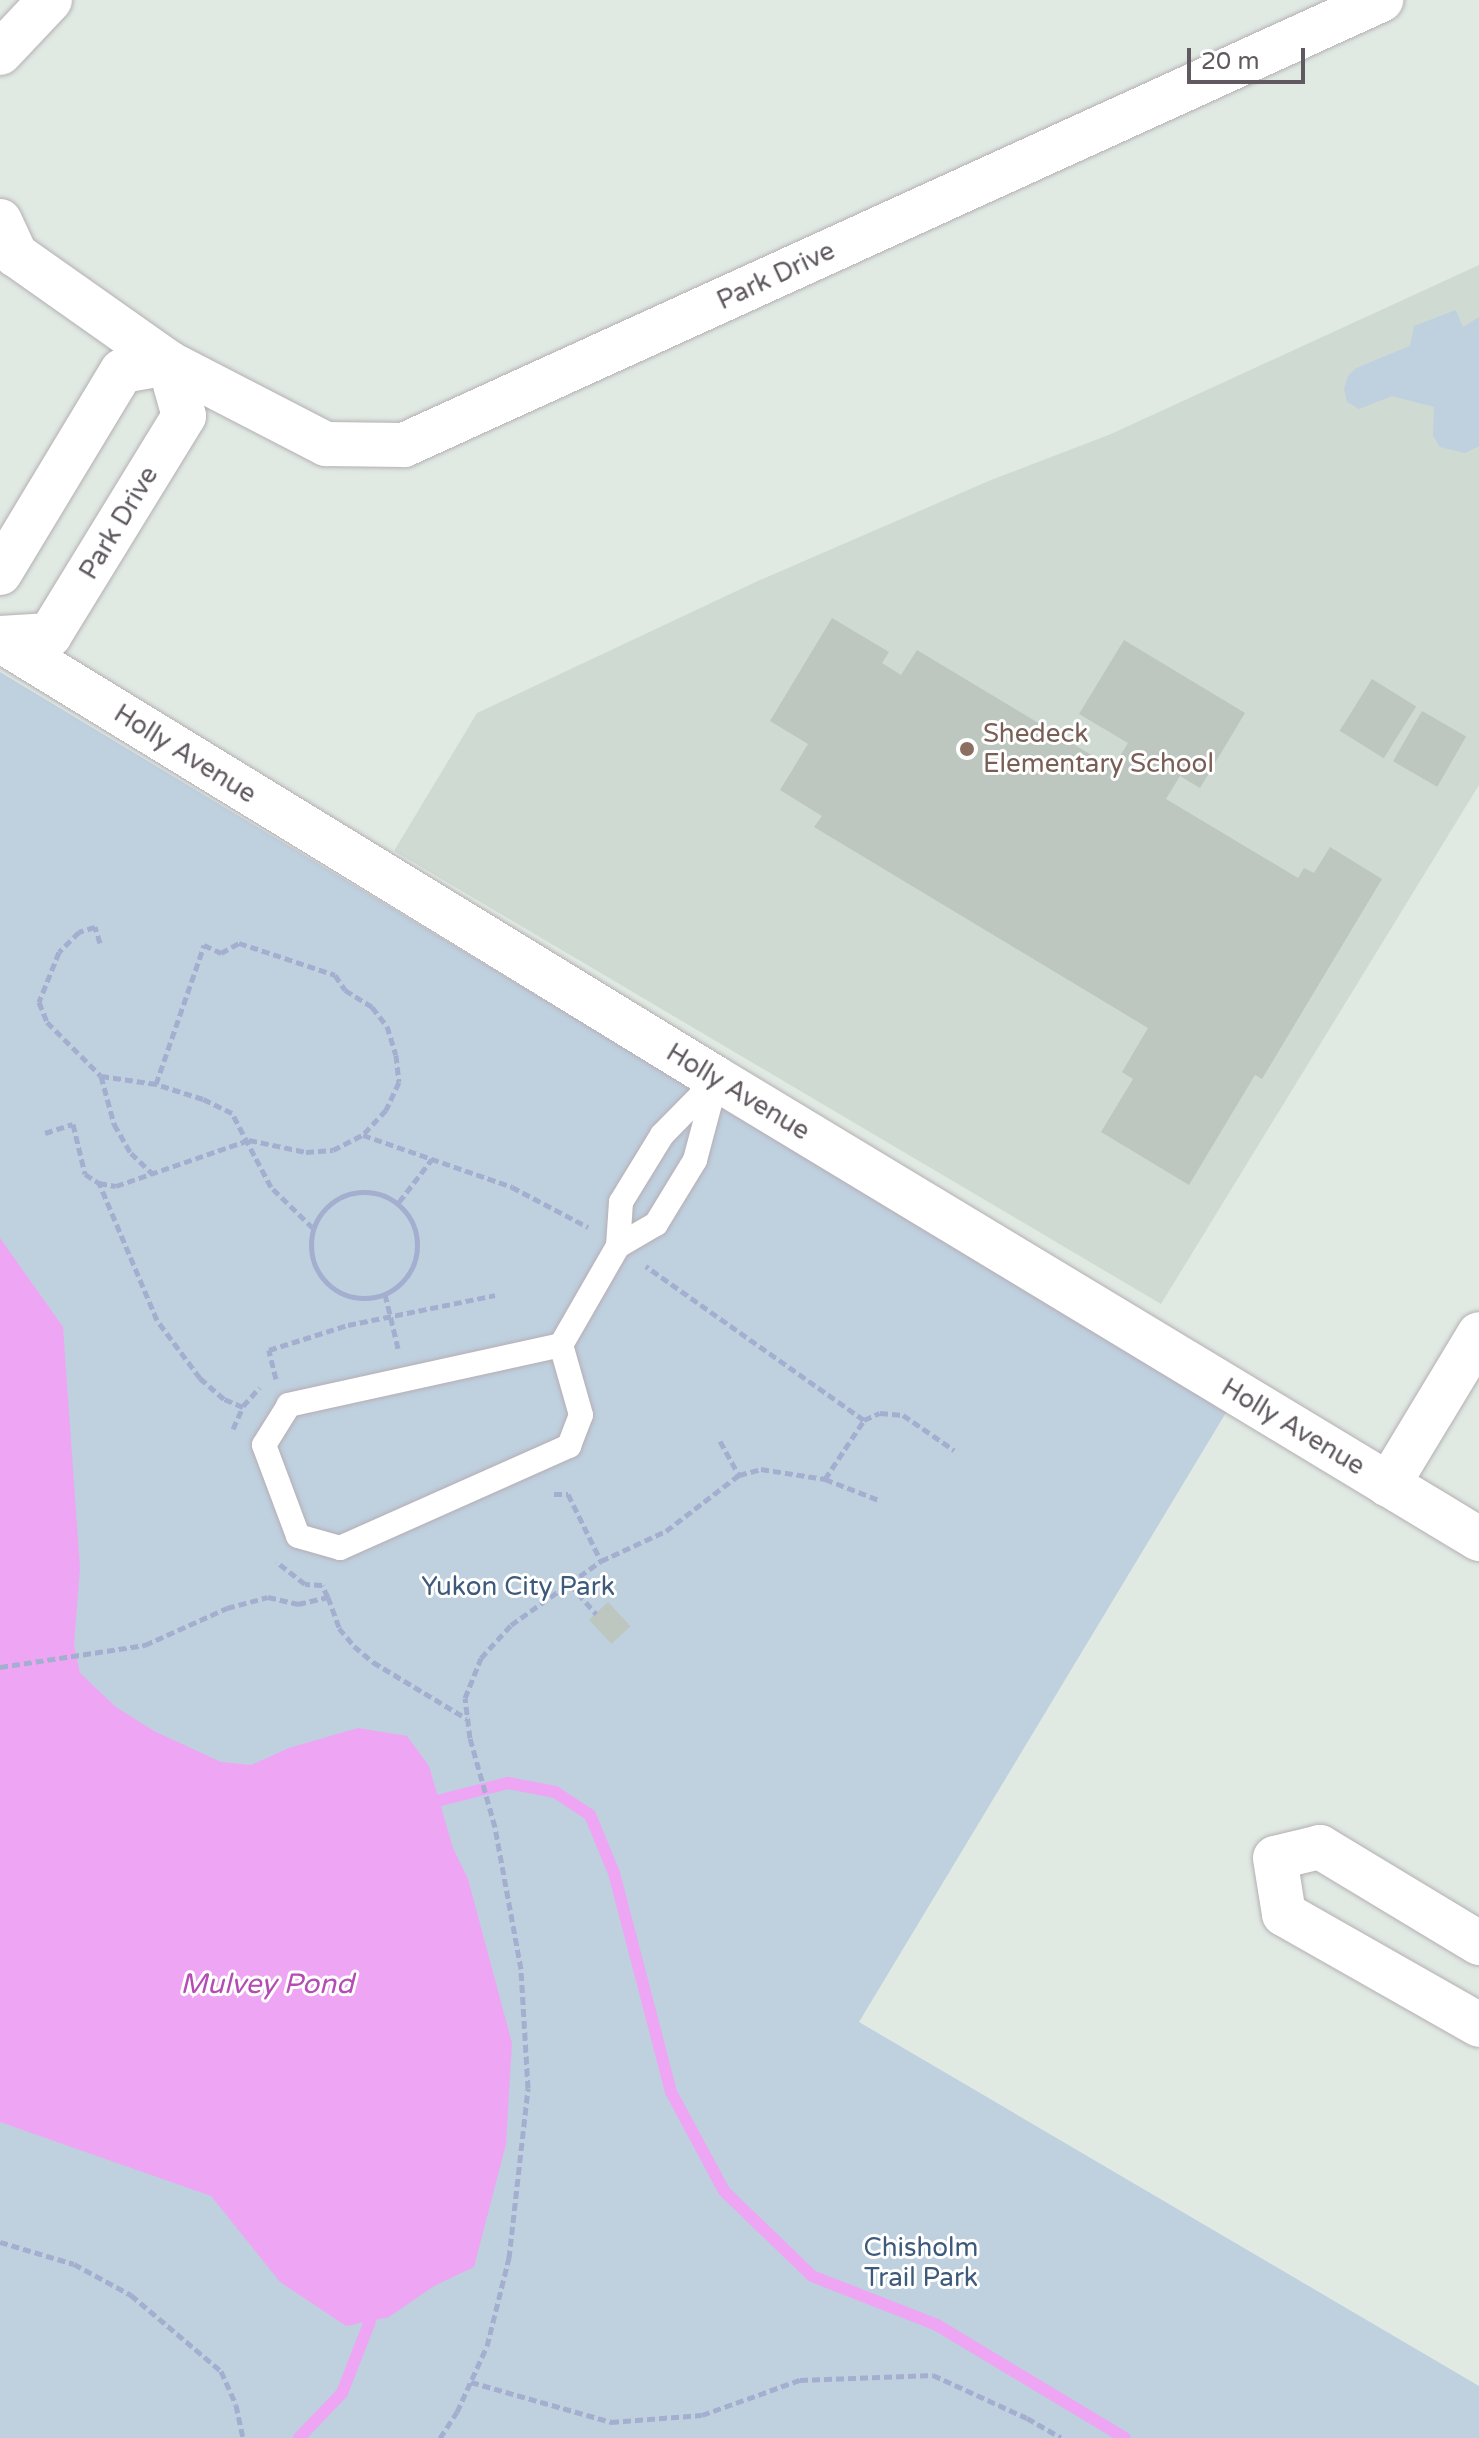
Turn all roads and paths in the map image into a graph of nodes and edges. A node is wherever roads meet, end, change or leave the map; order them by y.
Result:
1 (50, 0) edge
2 (1381, 0) edge
3 (0, 53) edge
4 (0, 221) edge
5 (169, 363) junction
6 (0, 573) edge
7 (0, 639) edge
8 (100, 943) dead end
9 (101, 1076) junction
10 (717, 1079) junction
11 (156, 1084) junction
12 (45, 1133) dead end
13 (363, 1135) dead end
14 (432, 1159) dead end
15 (153, 1174) dead end
16 (99, 1183) dead end
17 (399, 1202) junction
18 (313, 1228) junction
19 (618, 1246) junction
20 (385, 1294) junction
21 (495, 1295) dead end
22 (391, 1319) junction
23 (1479, 1334) edge
24 (561, 1345) junction
25 (400, 1355) dead end
26 (243, 1407) dead end
27 (864, 1420) dead end
28 (720, 1441) dead end
29 (954, 1450) dead end
30 (739, 1475) dead end
31 (825, 1479) dead end
32 (1388, 1485) junction
33 (554, 1494) dead end
34 (879, 1500) dead end
35 (1479, 1539) edge
36 (601, 1561) dead end
37 (570, 1584) dead end
38 (328, 1597) dead end
39 (596, 1614) dead end
40 (99, 1651) dead end
41 (0, 1667) edge
42 (467, 1718) dead end
43 (470, 1738) dead end
44 (1479, 1943) edge
45 (1479, 2025) edge
46 (0, 2242) edge
47 (471, 2382) junction
48 (243, 2438) edge
49 (440, 2438) edge
50 (1061, 2438) edge

1 - 3 street
2 - 5 street, Park Drive
4 - 5 street
5 - 6 street
5 - 7 street, Park Drive
7 - 10 street, Holly Avenue
8 - 9 path
9 - 11 path
9 - 15 path
10 - 19 lane
10 - 19 lane
10 - 32 street, Holly Avenue
11 - 13 path
11 - 18 path
12 - 16 path
14 - 17 path
17 - 18 path
17 - 20 path
18 - 20 path
19 - 24 lane
20 - 22 path
21 - 22 path
22 - 25 path
22 - 26 path
23 - 32 street
24 - 24 lane
27 - 29 path
28 - 30 path
31 - 34 path
32 - 35 street, Holly Avenue
33 - 36 path
37 - 39 path
38 - 42 path
40 - 41 path
43 - 47 path
44 - 45 street
46 - 48 path
47 - 49 path
47 - 50 path

